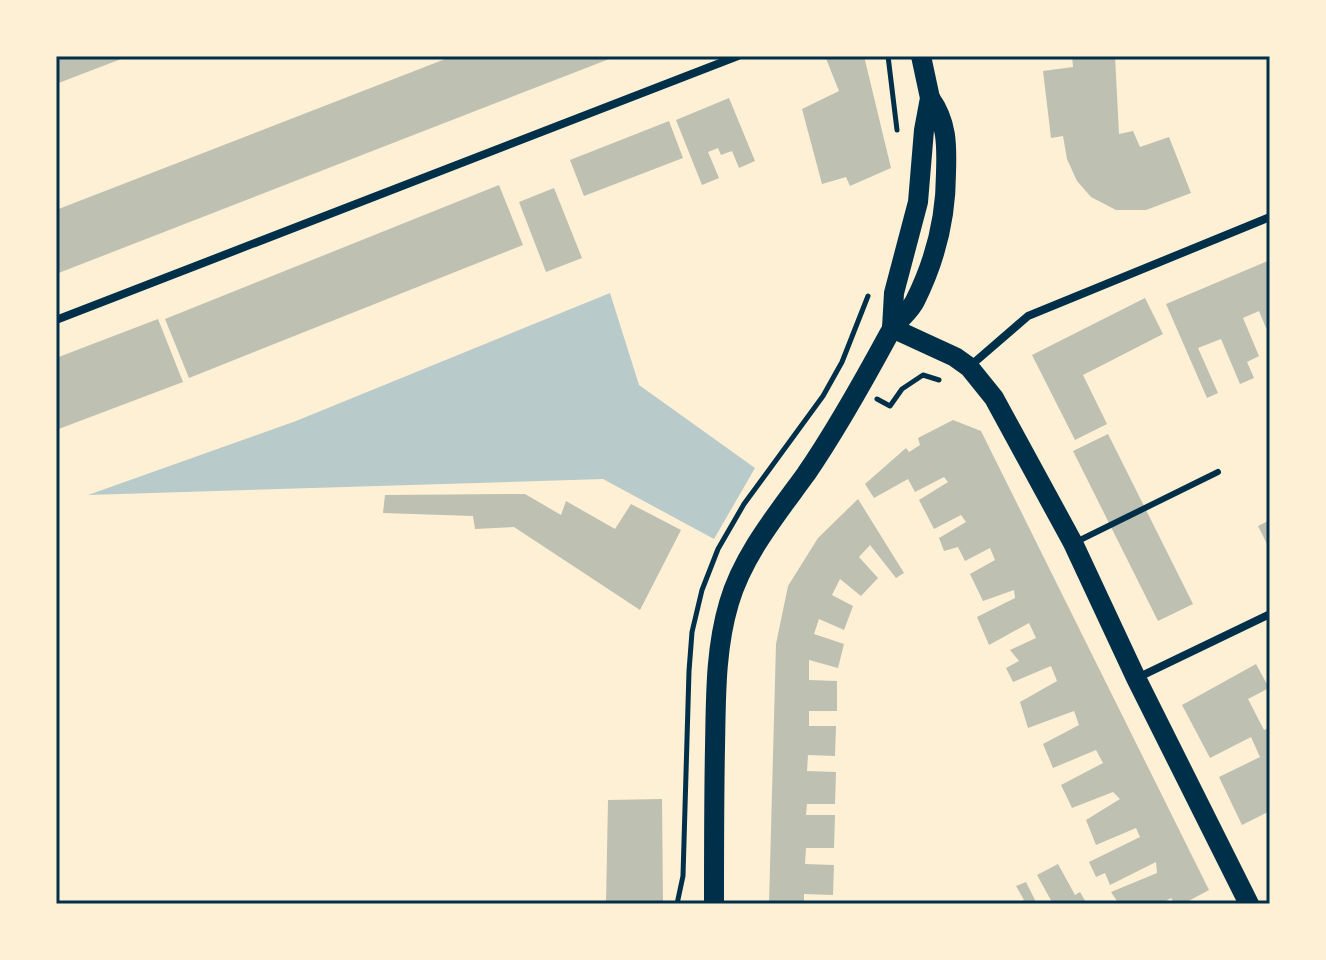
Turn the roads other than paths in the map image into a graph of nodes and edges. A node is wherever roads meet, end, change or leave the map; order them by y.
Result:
1 (738, 56) edge
2 (921, 56) edge
3 (1270, 217) edge
4 (56, 320) edge
5 (892, 328) junction
6 (969, 367) junction
7 (1218, 472) dead end
8 (1073, 543) junction
9 (1270, 614) edge
10 (1136, 678) junction
11 (1244, 902) edge
12 (714, 904) edge

1 - 4 street
2 - 5 main road
3 - 6 street
5 - 6 main road
5 - 12 main road
6 - 8 main road
7 - 8 lane
8 - 10 main road
9 - 10 street
10 - 11 main road

